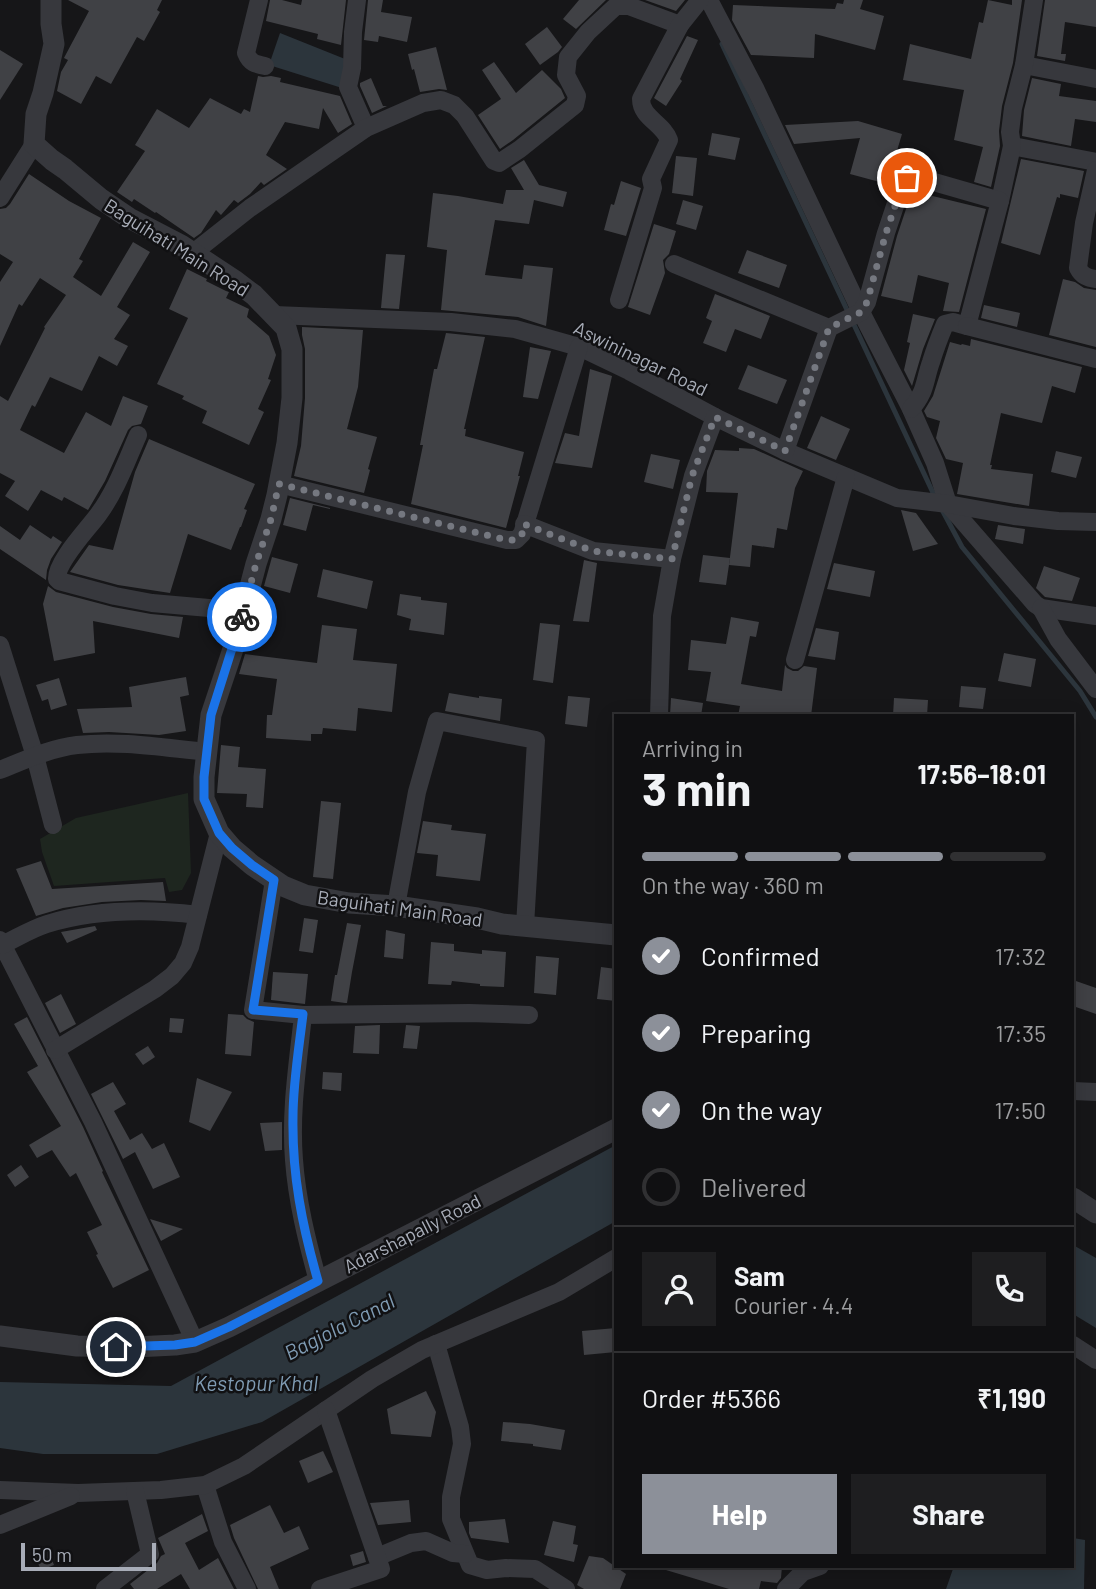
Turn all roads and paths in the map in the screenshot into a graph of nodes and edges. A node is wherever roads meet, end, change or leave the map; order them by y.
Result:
1 (51, 0) edge
2 (259, 0) edge
3 (358, 0) edge
4 (700, 0) edge
5 (709, 0) edge
6 (1034, 0) edge
7 (680, 25) junction
8 (1024, 65) junction
9 (265, 66) dead end
10 (1096, 79) edge
11 (366, 128) junction
12 (34, 144) junction
13 (1012, 146) junction
14 (1096, 162) edge
15 (1096, 170) edge
16 (0, 198) edge
17 (1000, 201) junction
18 (193, 253) junction
19 (674, 264) dead end
20 (1096, 279) edge
21 (619, 300) dead end
22 (274, 315) junction
23 (848, 319) junction
24 (967, 326) junction
25 (579, 347) junction
26 (1096, 359) edge
27 (911, 410) junction
28 (715, 417) junction
29 (138, 435) dead end
30 (785, 451) junction
31 (846, 477) junction
32 (279, 484) junction
33 (941, 503) junction
34 (1096, 522) edge
35 (524, 524) junction
36 (672, 559) junction
37 (1041, 608) junction
38 (243, 611) junction
39 (1096, 616) edge
40 (0, 645) edge
41 (795, 660) dead end
42 (1096, 689) edge
43 (659, 714) edge
44 (207, 752) junction
45 (34, 756) junction
46 (0, 770) edge
47 (53, 825) dead end
48 (219, 833) junction
49 (274, 880) junction
50 (396, 906) junction
51 (198, 915) junction
52 (525, 926) junction
53 (614, 935) edge
54 (1, 942) edge
55 (303, 1014) junction
56 (529, 1015) dead end
57 (55, 1050) junction
58 (1074, 1091) edge
59 (1096, 1092) edge
60 (614, 1130) edge
61 (1074, 1199) edge
62 (1096, 1213) edge
63 (614, 1259) edge
64 (318, 1281) junction
65 (0, 1336) edge
66 (195, 1342) junction
67 (436, 1344) junction
68 (1074, 1346) edge
69 (1096, 1360) edge
70 (326, 1410) junction
71 (205, 1485) junction
72 (0, 1490) edge
73 (135, 1491) junction
74 (78, 1493) junction
75 (0, 1525) edge
76 (465, 1554) junction
77 (377, 1557) junction
78 (814, 1568) edge
79 (105, 1589) edge
80 (247, 1589) edge
81 (320, 1589) edge
82 (566, 1589) edge
83 (786, 1589) edge

1 - 12 street
2 - 9 street
3 - 11 street
4 - 7 street
5 - 23 street
6 - 8 street
7 - 11 street
7 - 21 street
8 - 10 street
8 - 13 street
11 - 18 street
12 - 16 street
12 - 18 street, Baguihati Main Road
13 - 14 street
13 - 17 street
15 - 20 street
17 - 23 street
17 - 24 street
18 - 22 street, Baguihati Main Road
19 - 23 street
22 - 25 street, Aswininagar Road
22 - 32 street, Baguihati Main Road
23 - 27 street
23 - 30 street
24 - 26 street
24 - 27 street
25 - 28 street, Aswininagar Road
25 - 35 street
27 - 33 street
28 - 30 street, Aswininagar Road
28 - 36 street
29 - 38 street
30 - 31 street, Aswininagar Road
31 - 33 street, Aswininagar Road
31 - 41 street
32 - 35 street
32 - 38 street, Baguihati Main Road
33 - 34 street, Aswininagar Road
33 - 37 street
35 - 36 street
36 - 43 street
37 - 39 street
37 - 42 street
38 - 44 street, Baguihati Main Road
40 - 45 street
44 - 45 street
44 - 48 street, Baguihati Main Road
45 - 46 street
45 - 47 street
48 - 49 street, Baguihati Main Road
48 - 51 street
49 - 50 street, Baguihati Main Road
49 - 55 street
50 - 52 street, Baguihati Main Road
50 - 52 street
51 - 54 street
51 - 57 street
52 - 53 street, Baguihati Main Road
54 - 57 street
55 - 56 street
55 - 64 street
57 - 66 street
58 - 59 street
60 - 64 street, Adarshapally Road
61 - 62 street
63 - 67 street
64 - 66 street, Adarshapally Road
65 - 66 street, Adarshapally Road
67 - 70 street
67 - 76 street
68 - 69 street
70 - 71 street
70 - 77 street
71 - 73 street
71 - 80 street
72 - 74 street
73 - 74 street
73 - 79 street
74 - 75 street
76 - 77 street
76 - 82 street
77 - 81 street
78 - 83 street

